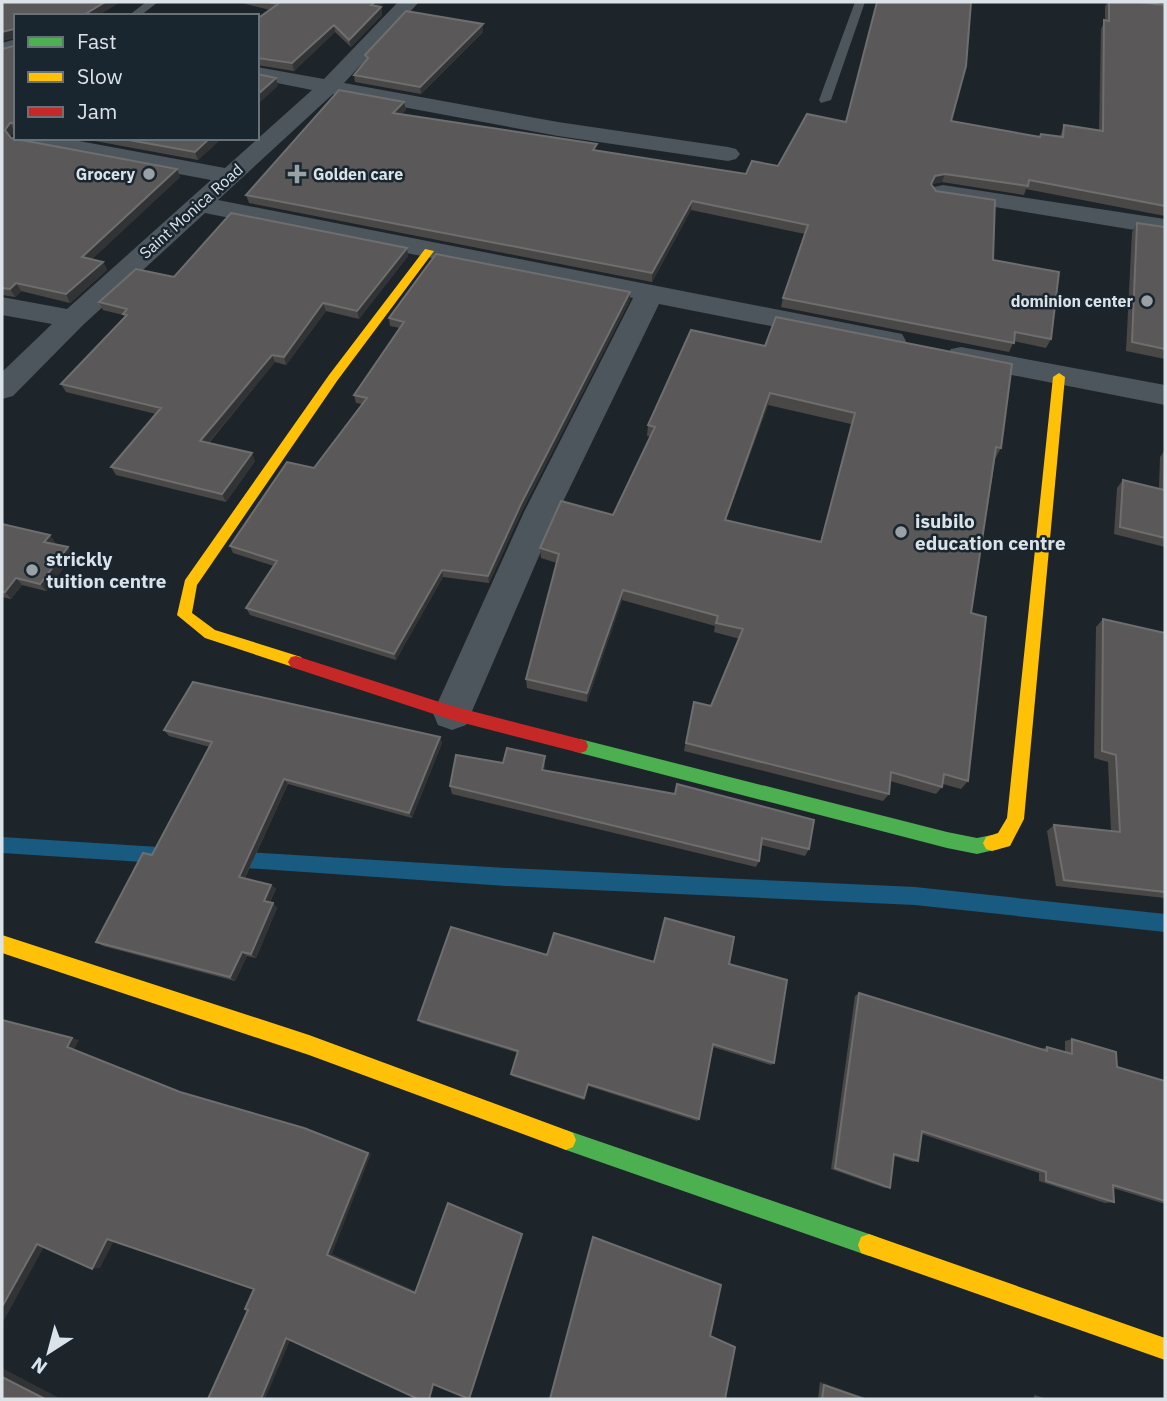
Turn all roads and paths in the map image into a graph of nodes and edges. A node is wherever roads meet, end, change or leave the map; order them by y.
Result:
1 (153, 2) edge
2 (409, 2) edge
3 (860, 2) edge
4 (136, 14) edge
5 (259, 73) edge
6 (328, 87) junction
7 (825, 100) dead end
8 (35, 140) edge
9 (728, 154) dead end
10 (230, 176) junction
11 (942, 192) edge
12 (199, 204) junction
13 (1165, 227) edge
14 (429, 251) junction
15 (650, 293) junction
16 (2, 306) edge
17 (73, 319) junction
18 (1059, 377) junction
19 (2, 389) edge
20 (1165, 396) edge
21 (452, 713) junction
22 (2, 944) edge
23 (1165, 1349) edge

1 - 4 lane
2 - 6 street, Saint Monica Road
3 - 7 lane
5 - 6 street
6 - 9 street
6 - 10 street, Saint Monica Road
8 - 10 street
10 - 12 street, Saint Monica Road
11 - 13 street
12 - 14 street
12 - 17 street, Saint Monica Road
14 - 15 street
14 - 21 street
15 - 18 street
15 - 21 street
16 - 17 street
17 - 19 street, Saint Monica Road
18 - 20 street
18 - 21 street
22 - 23 street

